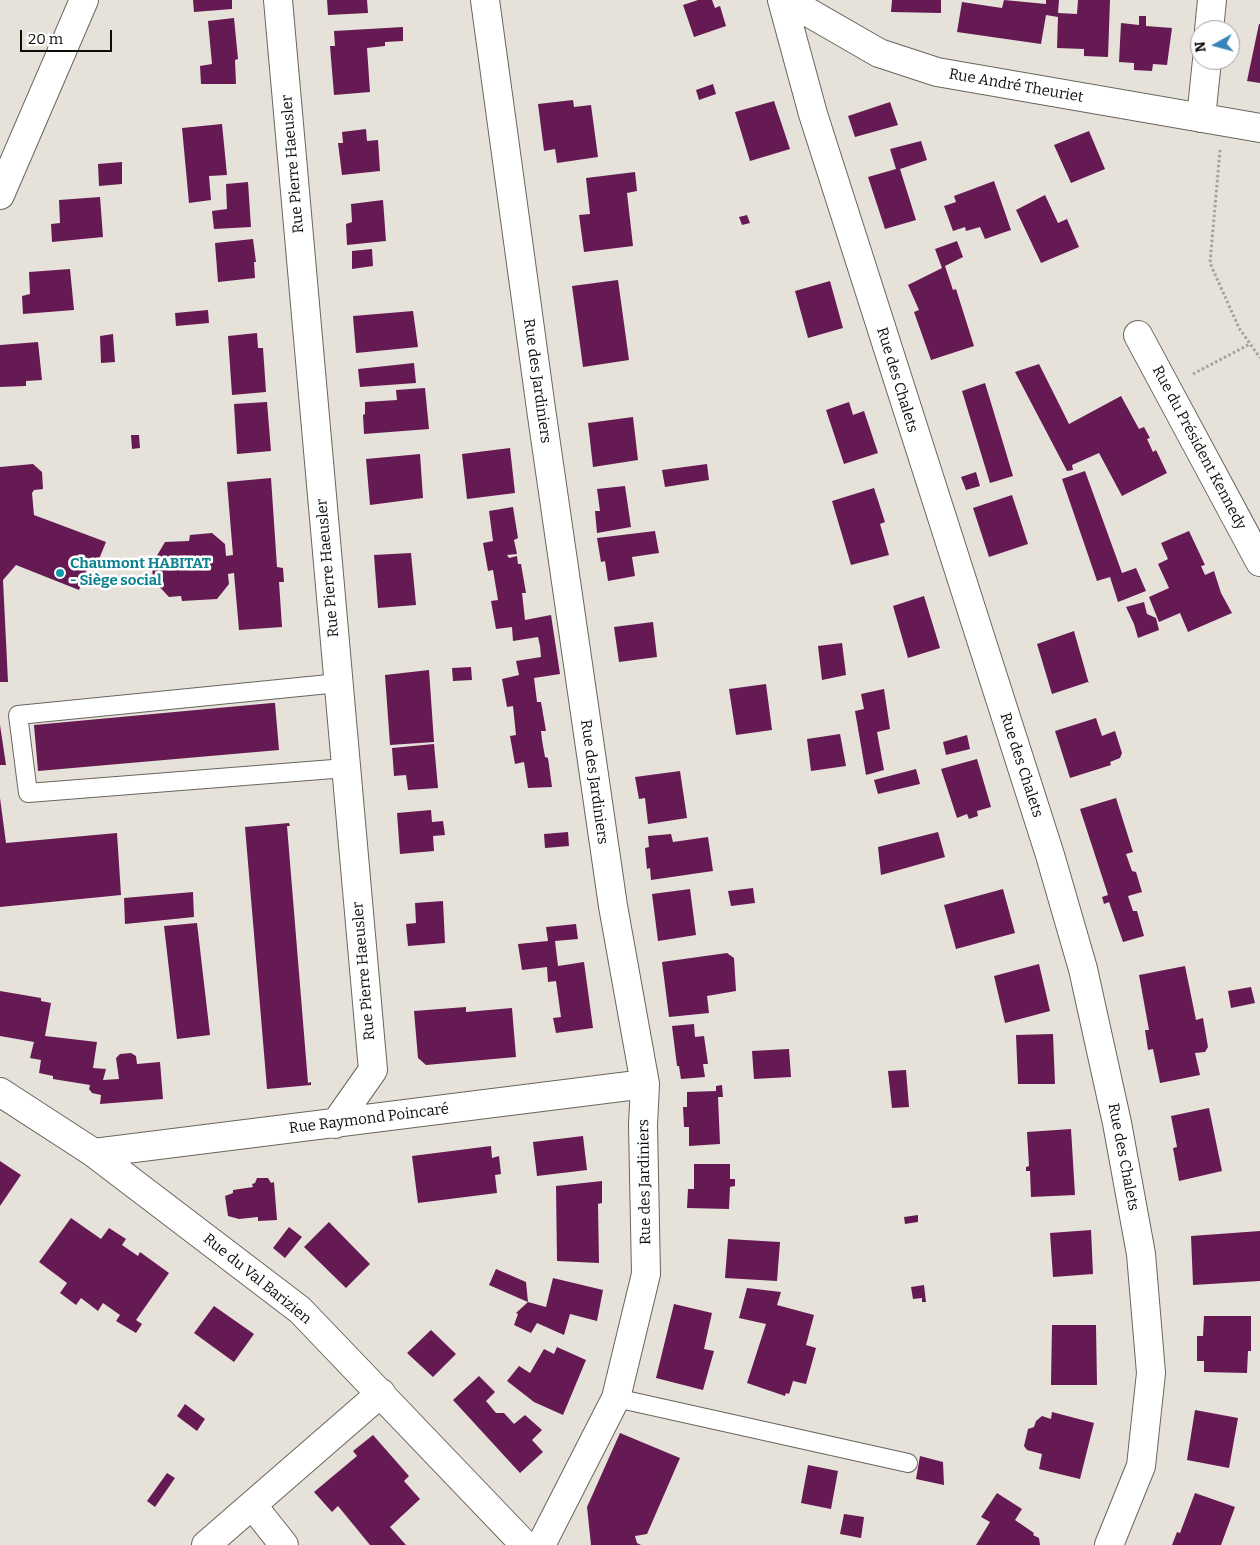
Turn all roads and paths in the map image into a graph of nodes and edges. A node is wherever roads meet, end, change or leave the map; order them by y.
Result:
1 (84, 0) edge
2 (278, 0) edge
3 (485, 0) edge
4 (782, 0) edge
5 (787, 0) edge
6 (1212, 0) edge
7 (1210, 20) edge
8 (1208, 70) edge
9 (1212, 120) junction
10 (1260, 128) edge
11 (0, 195) edge
12 (1138, 335) dead end
13 (1250, 344) junction
14 (1260, 358) edge
15 (1177, 407) junction
16 (1260, 562) edge
17 (339, 683) junction
18 (346, 768) junction
19 (645, 1084) junction
20 (0, 1092) edge
21 (335, 1124) junction
22 (94, 1153) junction
23 (381, 1394) junction
24 (616, 1398) junction
25 (908, 1463) dead end
26 (253, 1506) junction
27 (206, 1545) edge
28 (284, 1545) edge
29 (525, 1545) edge
30 (541, 1545) edge
31 (1109, 1545) edge

1 - 11 street
2 - 17 street, Rue Pierre Haeusler
3 - 19 street, Rue des Jardiniers
4 - 31 street, Rue des Chalets
5 - 9 street, Rue André Theuriet
6 - 7 street
8 - 9 street
9 - 10 street, Rue André Theuriet
9 - 13 path
12 - 15 street, Rue du Président Kennedy
13 - 14 path
13 - 15 path
15 - 16 street, Rue du Président Kennedy
17 - 18 street, Rue Pierre Haeusler
17 - 18 lane
18 - 21 street, Rue Pierre Haeusler
19 - 21 street, Rue Raymond Poincaré
19 - 24 street, Rue des Jardiniers
20 - 22 street, Rue du Val Barizien
21 - 22 street, Rue Raymond Poincaré
22 - 23 street, Rue du Val Barizien
23 - 26 street
23 - 29 street, Rue du Val Barizien
24 - 25 lane
24 - 30 street, Rue des Jardiniers
26 - 27 street
26 - 28 street

